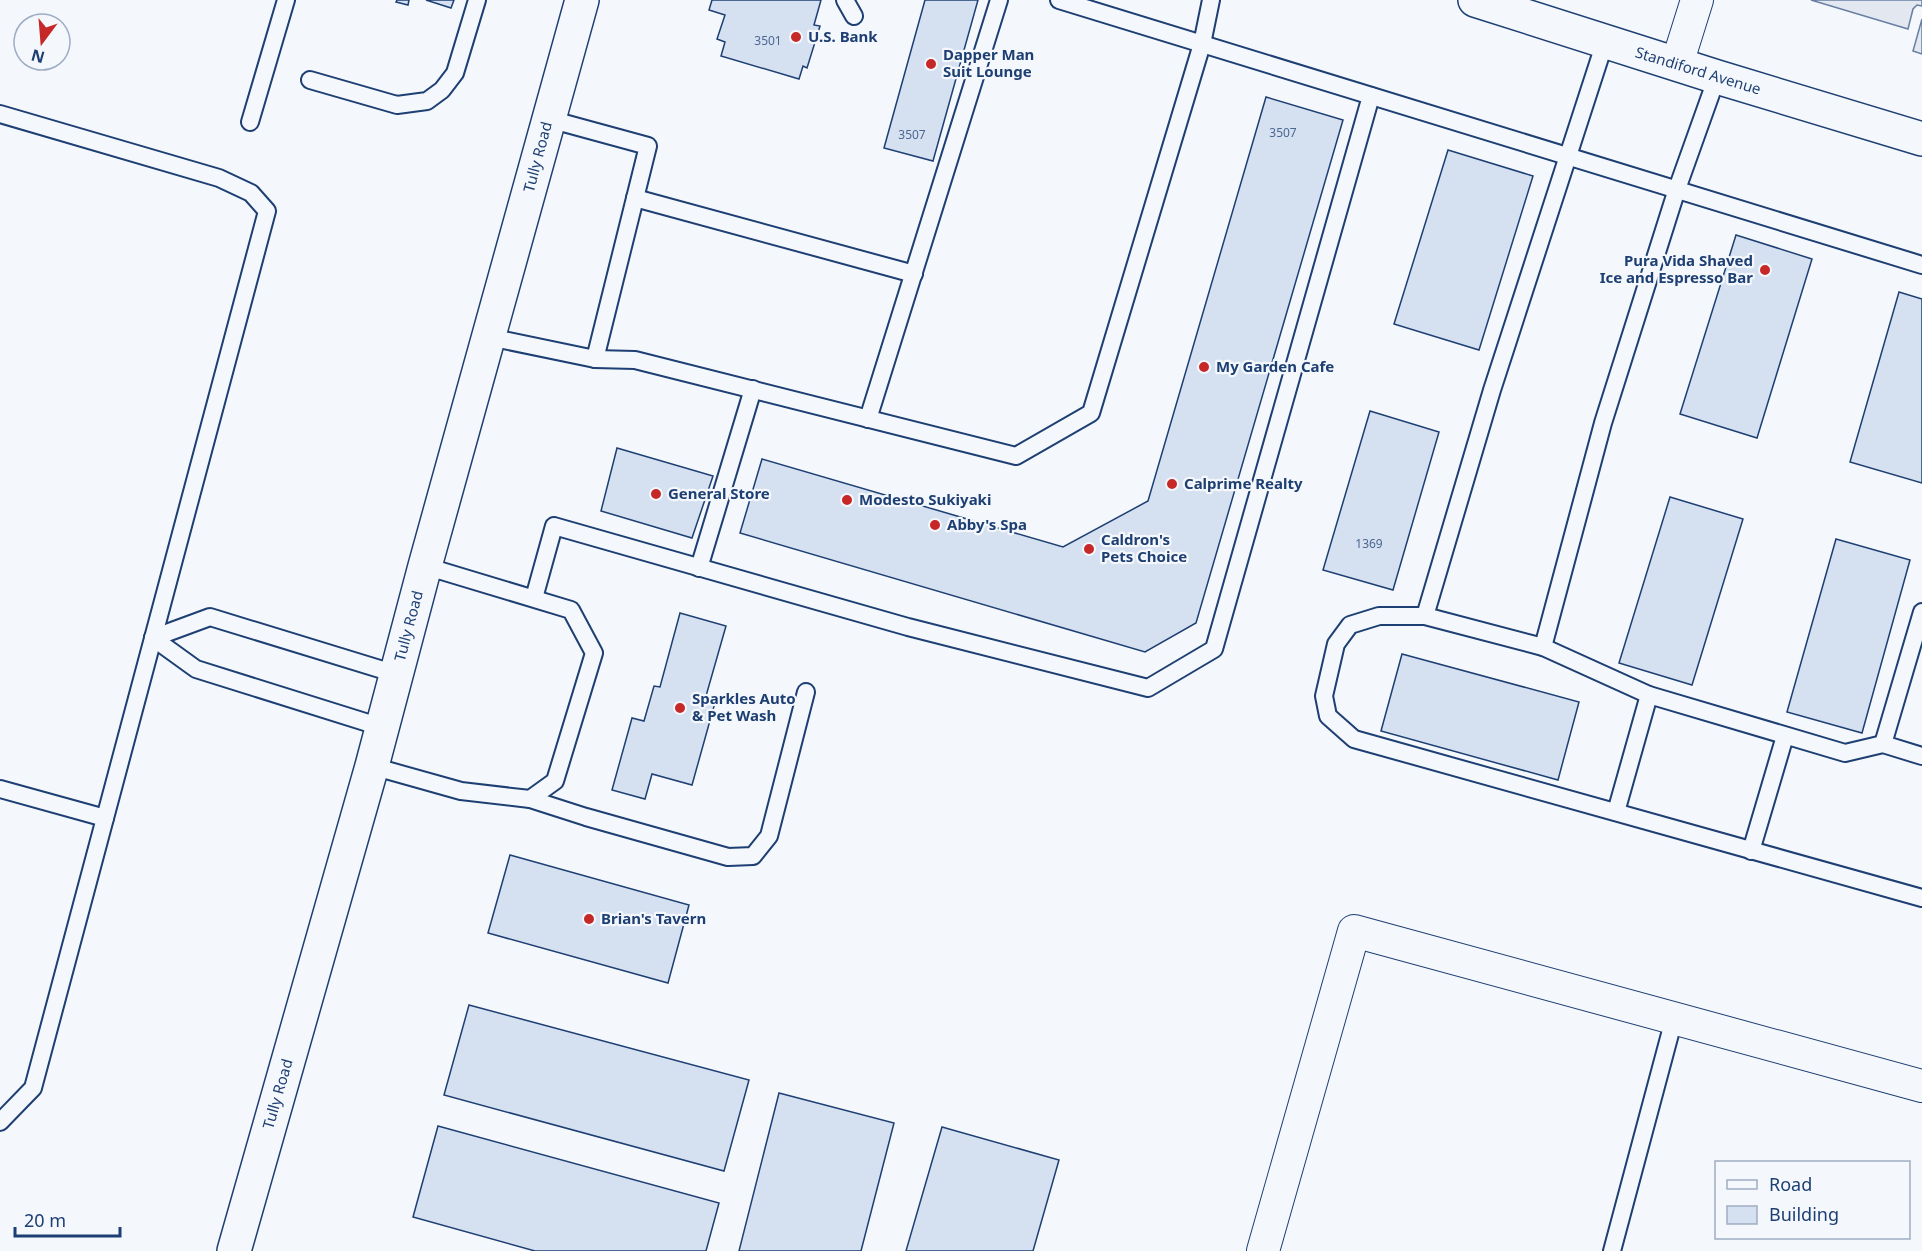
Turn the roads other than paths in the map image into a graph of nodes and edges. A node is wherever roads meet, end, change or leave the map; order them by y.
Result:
1 (286, 0) edge
2 (477, 0) edge
3 (582, 0) edge
4 (845, 0) edge
5 (999, 0) edge
6 (1059, 0) edge
7 (1211, 0) edge
8 (1475, 0) edge
9 (1697, 0) edge
10 (854, 16) dead end
11 (1605, 42) junction
12 (1202, 44) junction
13 (1677, 64) junction
14 (1717, 77) junction
15 (310, 80) dead end
16 (1371, 96) junction
17 (1, 117) edge
18 (549, 119) junction
19 (250, 122) dead end
20 (1922, 139) edge
21 (1568, 156) junction
22 (1677, 189) junction
23 (635, 198) junction
24 (1922, 265) edge
25 (914, 274) junction
26 (489, 337) junction
27 (595, 358) junction
28 (753, 389) junction
29 (868, 419) junction
30 (424, 566) junction
31 (699, 568) junction
32 (534, 598) junction
33 (1922, 612) edge
34 (1425, 616) junction
35 (153, 638) junction
36 (1543, 647) junction
37 (396, 674) junction
38 (806, 692) dead end
39 (1649, 695) junction
40 (381, 728) junction
41 (1785, 736) junction
42 (1883, 744) junction
43 (1922, 756) edge
44 (372, 766) junction
45 (0, 789) edge
46 (530, 799) junction
47 (1616, 812) junction
48 (105, 818) junction
49 (1751, 851) junction
50 (1922, 898) edge
51 (1674, 1019) junction
52 (1922, 1086) edge
53 (0, 1122) edge
54 (234, 1251) edge
55 (1263, 1251) edge
56 (1612, 1251) edge

1 - 19 lane
2 - 15 lane
3 - 18 main road, Tully Road
4 - 10 lane
5 - 25 lane
6 - 12 lane
7 - 12 lane
8 - 11 main road, Standiford Avenue
9 - 13 street
11 - 13 main road, Standiford Avenue
11 - 21 lane
12 - 16 lane
12 - 29 lane
13 - 14 main road, Standiford Avenue
14 - 20 main road, Standiford Avenue
14 - 22 lane
16 - 21 lane
16 - 31 lane
17 - 35 lane
18 - 23 lane
18 - 26 main road, Tully Road
21 - 22 lane
21 - 34 lane
22 - 24 lane
22 - 36 lane
23 - 25 lane
23 - 27 lane
25 - 29 lane
26 - 27 lane
26 - 30 main road, Tully Road
27 - 28 lane
28 - 29 lane
28 - 31 lane
30 - 32 lane
30 - 37 main road, Tully Road
31 - 32 lane
32 - 46 lane
33 - 42 lane
34 - 36 lane
34 - 47 lane
35 - 37 lane
35 - 40 lane
35 - 48 lane
36 - 39 lane
37 - 40 main road, Tully Road
38 - 46 lane
39 - 41 lane
39 - 47 lane
40 - 44 main road, Tully Road
41 - 42 lane
41 - 49 lane
42 - 43 lane
44 - 46 lane
44 - 54 main road, Tully Road
45 - 48 lane
47 - 49 lane
48 - 53 lane
49 - 50 lane
51 - 52 street
51 - 55 street
51 - 56 lane

